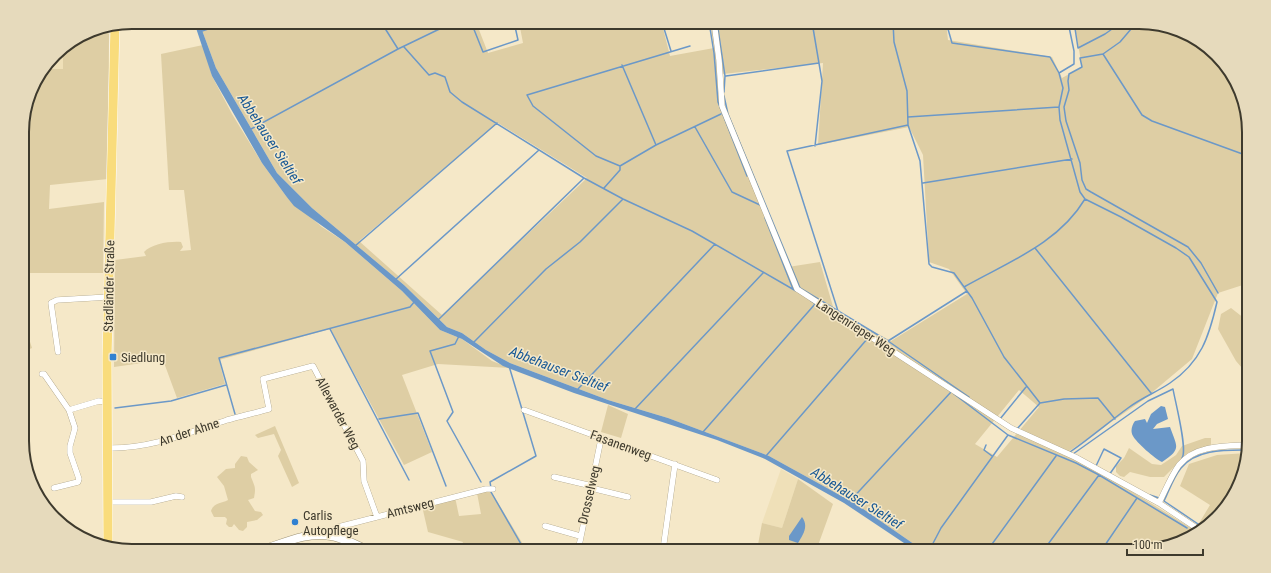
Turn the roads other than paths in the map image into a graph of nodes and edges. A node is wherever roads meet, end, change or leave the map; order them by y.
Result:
1 (715, 29) edge
2 (115, 31) edge
3 (109, 297) junction
4 (58, 352) dead end
5 (42, 374) dead end
6 (108, 402) junction
7 (269, 409) joint
8 (69, 410) junction
9 (524, 410) dead end
10 (602, 439) junction
11 (1242, 445) edge
12 (108, 448) junction
13 (675, 464) junction
14 (554, 477) dead end
15 (717, 480) dead end
16 (591, 487) junction
17 (54, 488) dead end
18 (493, 489) dead end
19 (182, 497) dead end
20 (628, 497) dead end
21 (108, 502) junction
22 (1159, 503) junction
23 (377, 517) junction
24 (545, 526) dead end
25 (1195, 527) edge
26 (331, 536) junction
27 (580, 536) junction
28 (108, 541) edge
29 (279, 544) edge
30 (351, 544) edge
31 (579, 544) edge
32 (664, 544) edge

1 - 22 street, Langenrieper Weg
2 - 3 main road, Stadländer Straße
3 - 4 street
3 - 6 main road, Stadländer Straße
5 - 8 street
6 - 8 street
6 - 12 main road, Stadländer Straße
7 - 12 street, An der Ahne
7 - 23 street, Allewarder Weg
8 - 17 street
9 - 10 street, Fasanenweg
10 - 13 street, Fasanenweg
10 - 16 street, Drosselweg
11 - 22 street
12 - 21 main road, Stadländer Straße
13 - 15 street, Fasanenweg
13 - 32 street
14 - 16 street
16 - 20 street
16 - 27 street, Drosselweg
18 - 23 street, Amtsweg
19 - 21 street
21 - 28 main road, Stadländer Straße
22 - 25 street, Langenrieper Weg
23 - 26 street, Amtsweg
24 - 27 street
26 - 29 main road
26 - 30 main road
27 - 31 street, Drosselweg

